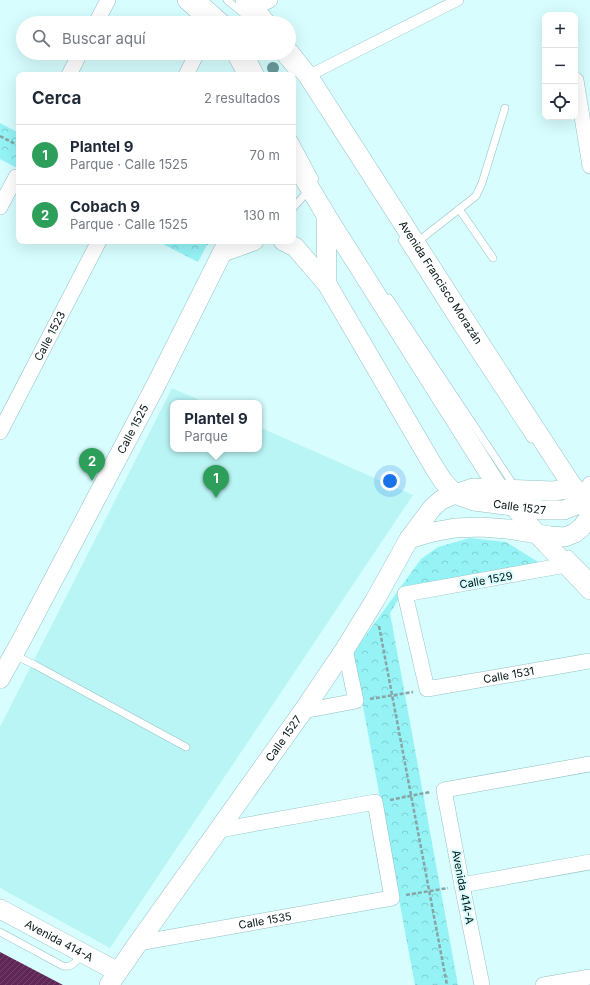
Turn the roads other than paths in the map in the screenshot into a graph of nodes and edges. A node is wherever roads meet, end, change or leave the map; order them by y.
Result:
1 (108, 0) edge
2 (187, 0) edge
3 (204, 0) edge
4 (227, 0) edge
5 (458, 0) edge
6 (255, 8) edge
7 (100, 16) edge
8 (208, 16) edge
9 (213, 16) edge
10 (76, 60) edge
11 (194, 60) edge
12 (240, 60) edge
13 (254, 60) edge
14 (284, 60) edge
15 (293, 60) edge
16 (70, 72) edge
17 (188, 72) edge
18 (246, 72) edge
19 (260, 72) edge
20 (304, 79) junction
21 (577, 84) edge
22 (505, 108) dead end
23 (296, 145) edge
24 (296, 164) edge
25 (590, 166) edge
26 (16, 180) edge
27 (314, 187) junction
28 (296, 204) edge
29 (0, 207) edge
30 (460, 210) junction
31 (326, 215) junction
32 (398, 234) dead end
33 (416, 243) junction
34 (96, 244) edge
35 (237, 244) edge
36 (289, 244) edge
37 (225, 246) edge
38 (493, 258) dead end
39 (327, 284) junction
40 (385, 292) dead end
41 (0, 432) edge
42 (535, 444) dead end
43 (553, 470) dead end
44 (455, 494) junction
45 (519, 501) junction
46 (581, 504) edge
47 (409, 539) junction
48 (553, 543) junction
49 (590, 576) edge
50 (590, 590) edge
51 (345, 649) junction
52 (14, 655) junction
53 (590, 661) edge
54 (0, 679) edge
55 (427, 689) joint
56 (303, 711) junction
57 (186, 747) dead end
58 (590, 764) edge
59 (219, 830) junction
60 (590, 862) edge
61 (462, 885) junction
62 (0, 909) edge
63 (0, 932) edge
64 (138, 943) junction
65 (83, 953) junction
66 (590, 977) edge
67 (113, 978) edge
68 (482, 985) edge
69 (543, 985) edge

1 - 7 street
2 - 8 street
3 - 9 lane
4 - 6 lane
5 - 20 street
10 - 16 street
11 - 17 street
12 - 18 street
13 - 19 lane
14 - 20 lane
15 - 20 street, Avenida Francisco Morazán
20 - 33 street, Avenida Francisco Morazán
21 - 25 street
22 - 30 lane
23 - 27 lane
24 - 27 street
26 - 29 street
27 - 28 lane
27 - 31 street
30 - 33 lane
30 - 38 lane
31 - 39 street
31 - 45 street
32 - 42 lane
33 - 46 street, Avenida Francisco Morazán
34 - 41 street, Calle 1523
35 - 37 street
36 - 39 street
37 - 52 street, Calle 1525
39 - 44 street
40 - 45 lane
43 - 46 lane
44 - 45 street, Calle 1527
44 - 47 street, Calle 1527
45 - 46 street, Calle 1527
45 - 48 street
46 - 48 street
47 - 48 street
47 - 51 street, Calle 1527
48 - 49 lane
48 - 50 street
48 - 55 street, Calle 1529
51 - 56 street, Calle 1527
51 - 56 street
52 - 54 street, Calle 1525
52 - 57 lane
53 - 55 street, Calle 1531
56 - 59 street, Calle 1527
58 - 61 street, Avenida 414-A
59 - 64 street, Calle 1527
59 - 64 street, Calle 1535
60 - 61 street
61 - 68 street, Avenida 414-A
62 - 65 street, Avenida 414-A
63 - 65 lane
64 - 67 street, Calle 1527
65 - 67 street, Avenida 414-A
66 - 69 street

